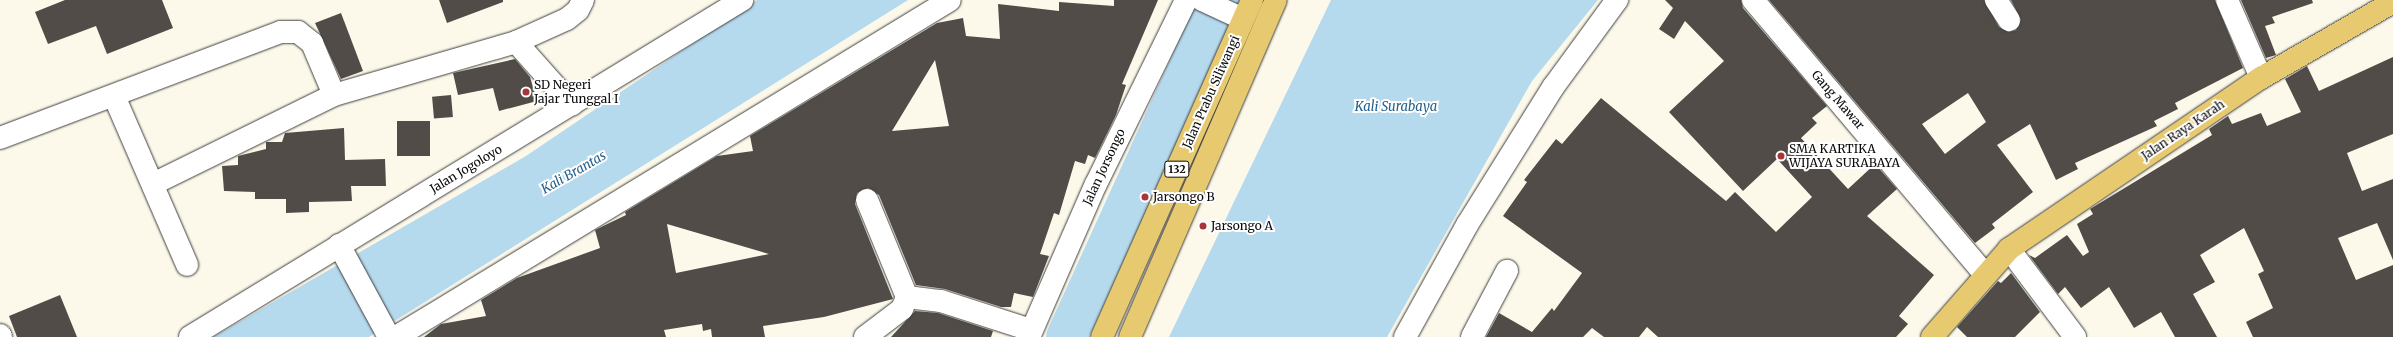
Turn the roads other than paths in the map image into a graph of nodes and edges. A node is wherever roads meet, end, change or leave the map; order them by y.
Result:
1 (583, 0) edge
2 (742, 0) edge
3 (950, 0) edge
4 (1186, 0) edge
5 (1202, 0) edge
6 (1276, 0) edge
7 (1617, 0) edge
8 (1753, 0) edge
9 (1996, 0) edge
10 (2227, 0) edge
11 (2393, 2) edge
12 (1244, 12) edge
13 (2009, 20) dead end
14 (516, 42) junction
15 (2261, 78) junction
16 (334, 95) junction
17 (114, 96) junction
18 (572, 105) junction
19 (0, 138) edge
20 (152, 184) junction
21 (867, 200) dead end
22 (2009, 249) junction
23 (342, 250) junction
24 (187, 265) dead end
25 (1507, 270) dead end
26 (1984, 273) junction
27 (907, 297) junction
28 (1030, 334) edge
29 (391, 336) edge
30 (190, 337) edge
31 (865, 337) edge
32 (1102, 337) edge
33 (1130, 337) edge
34 (1405, 337) edge
35 (1472, 337) edge
36 (1932, 337) edge
37 (2076, 337) edge

1 - 14 street
2 - 18 street, Jalan Jogoloyo
3 - 29 street
4 - 28 street, Jalan Jorsongo
5 - 12 street
6 - 33 main road, Jalan Prabu Siliwangi / 132
7 - 34 street
8 - 26 street, Gang Mawar
9 - 13 street
10 - 15 street
11 - 15 main road, Jalan Raya Karah
12 - 32 main road, Jalan Prabu Siliwangi / 132
14 - 16 street
14 - 18 street
15 - 22 main road, Jalan Raya Karah
16 - 17 street
16 - 20 street
17 - 19 street
17 - 20 street
18 - 23 street, Jalan Jogoloyo
20 - 24 street
21 - 27 street
22 - 26 main road, Jalan Raya Karah
22 - 37 street
23 - 29 street
23 - 30 street, Jalan Jogoloyo
25 - 35 street
26 - 36 main road, Jalan Raya Karah
27 - 28 street
27 - 31 street

